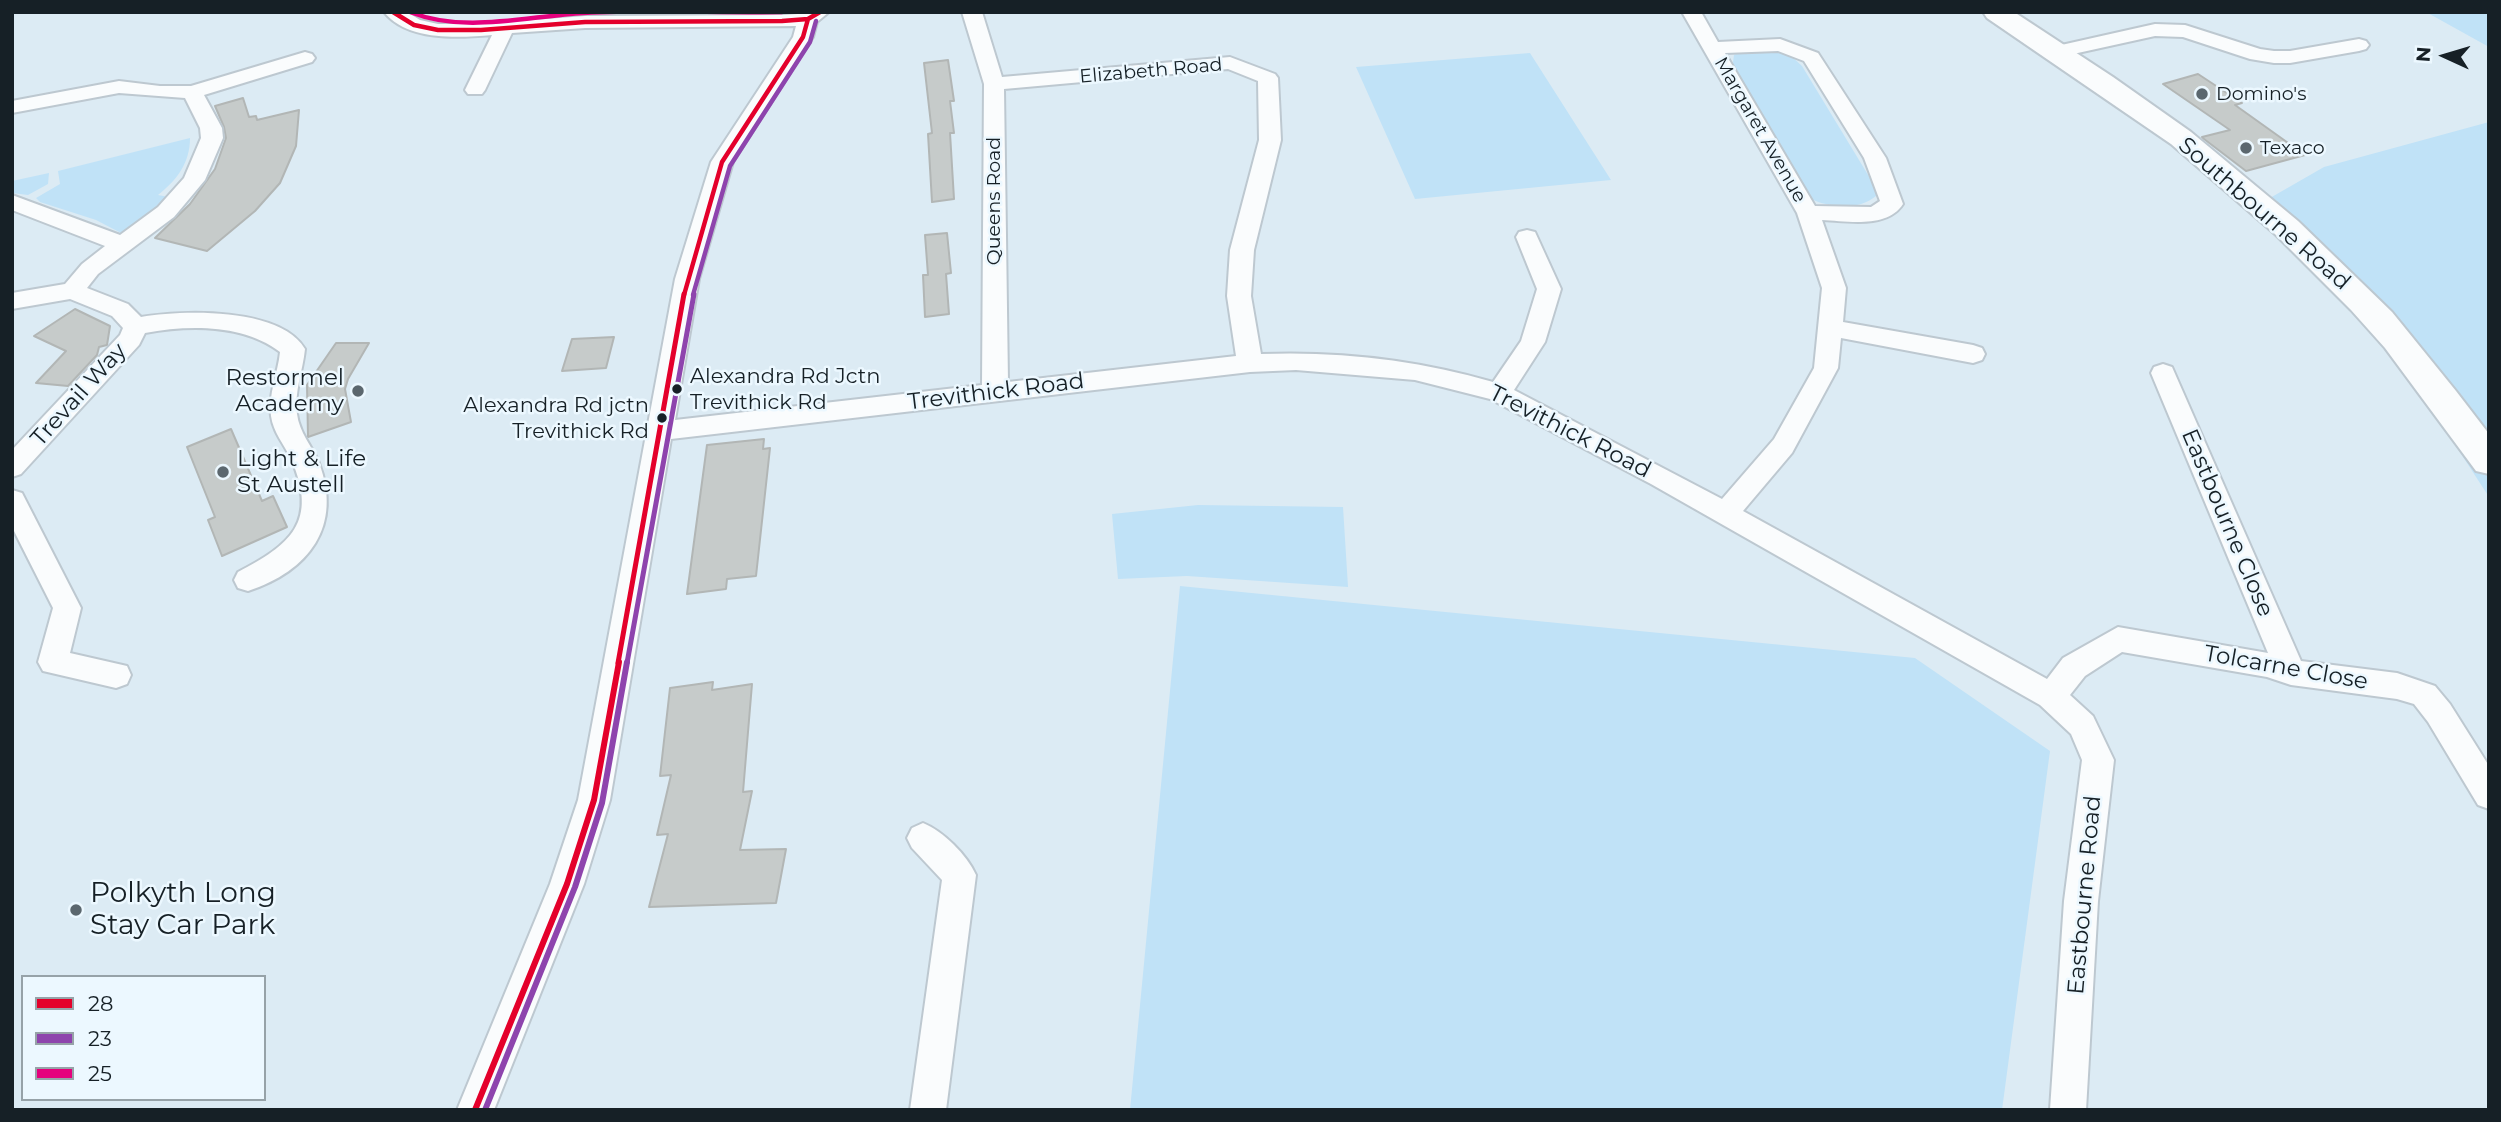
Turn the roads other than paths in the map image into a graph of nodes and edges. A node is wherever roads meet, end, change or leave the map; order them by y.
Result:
1 (393, 12) edge
2 (972, 12) edge
3 (1691, 12) edge
4 (1996, 12) edge
5 (814, 16) edge
6 (499, 20) edge
7 (2359, 45) dead end
8 (1712, 48) junction
9 (2055, 52) junction
10 (305, 58) dead end
11 (993, 84) junction
12 (475, 90) dead end
13 (192, 92) junction
14 (12, 107) edge
15 (12, 202) edge
16 (1808, 213) junction
17 (1527, 237) dead end
18 (124, 245) junction
19 (72, 291) junction
20 (12, 301) edge
21 (136, 326) junction
22 (1832, 328) junction
23 (1972, 354) dead end
24 (1250, 363) junction
25 (2163, 373) dead end
26 (995, 392) junction
27 (1499, 393) junction
28 (659, 431) junction
29 (2489, 461) edge
30 (12, 467) edge
31 (12, 500) edge
32 (1726, 514) junction
33 (248, 580) dead end
34 (2291, 673) junction
35 (116, 675) dead end
36 (2052, 696) junction
37 (2489, 795) edge
38 (923, 838) dead end
39 (475, 1110) edge
40 (928, 1110) edge
41 (2068, 1110) edge

1 - 6 street
2 - 11 street, Queens Road
3 - 8 street, Margaret Avenue
4 - 9 highway, Southbourne Road
5 - 6 street
5 - 28 street
6 - 12 street
7 - 9 street
8 - 16 street, Margaret Avenue
8 - 16 street, Margaret Avenue
9 - 29 highway, Southbourne Road
10 - 13 street
11 - 24 street, Elizabeth Road
11 - 26 street, Queens Road
13 - 14 street
13 - 18 street
15 - 18 street
16 - 22 street, Margaret Avenue
17 - 27 street
18 - 19 street
19 - 20 street
19 - 21 street, Trevail Way
21 - 30 street, Trevail Way
21 - 33 street
22 - 23 street
22 - 32 street, Margaret Avenue
24 - 26 street, Trevithick Road
24 - 27 street, Trevithick Road
25 - 34 street, Eastbourne Close
26 - 28 street, Trevithick Road
27 - 32 street, Trevithick Road
28 - 39 street
31 - 35 street
32 - 36 street, Trevithick Road
34 - 36 street, Tolcarne Close
34 - 37 street, Tolcarne Close
36 - 41 street, Eastbourne Road
38 - 40 street

